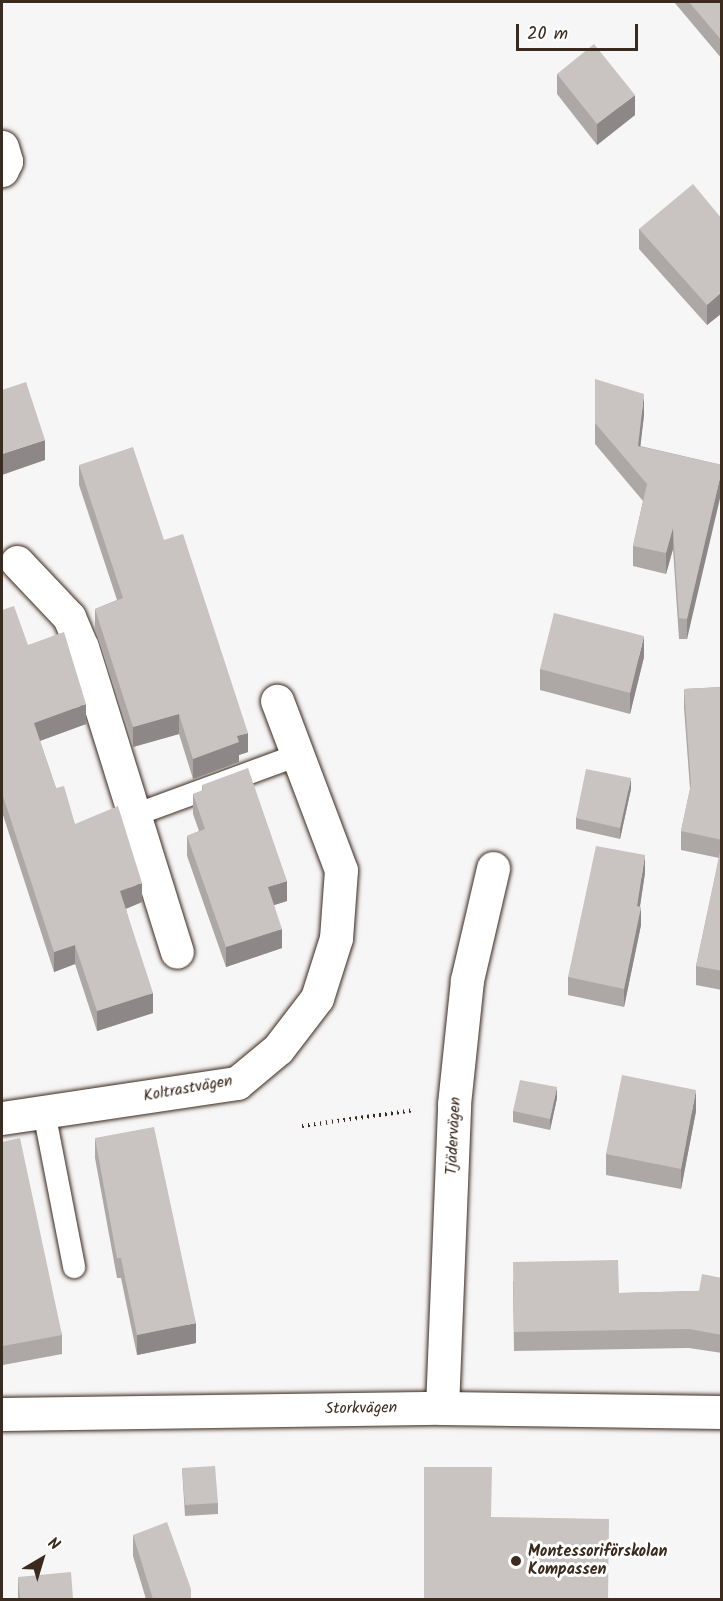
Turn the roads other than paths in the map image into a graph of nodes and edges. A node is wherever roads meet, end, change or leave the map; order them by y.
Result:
1 (2, 147) edge
2 (2, 170) edge
3 (17, 562) dead end
4 (277, 701) dead end
5 (298, 755) junction
6 (135, 815) junction
7 (493, 868) dead end
8 (177, 952) dead end
9 (44, 1112) junction
10 (2, 1118) edge
11 (74, 1268) dead end
12 (442, 1408) junction
13 (722, 1412) edge
14 (2, 1414) edge

1 - 2 street
3 - 6 street
4 - 5 street, Koltrastvägen
5 - 6 lane
5 - 9 street, Koltrastvägen
6 - 8 street
7 - 12 street, Tjädervägen
9 - 10 street, Koltrastvägen
9 - 11 lane
12 - 13 street, Storkvägen
12 - 14 street, Storkvägen

